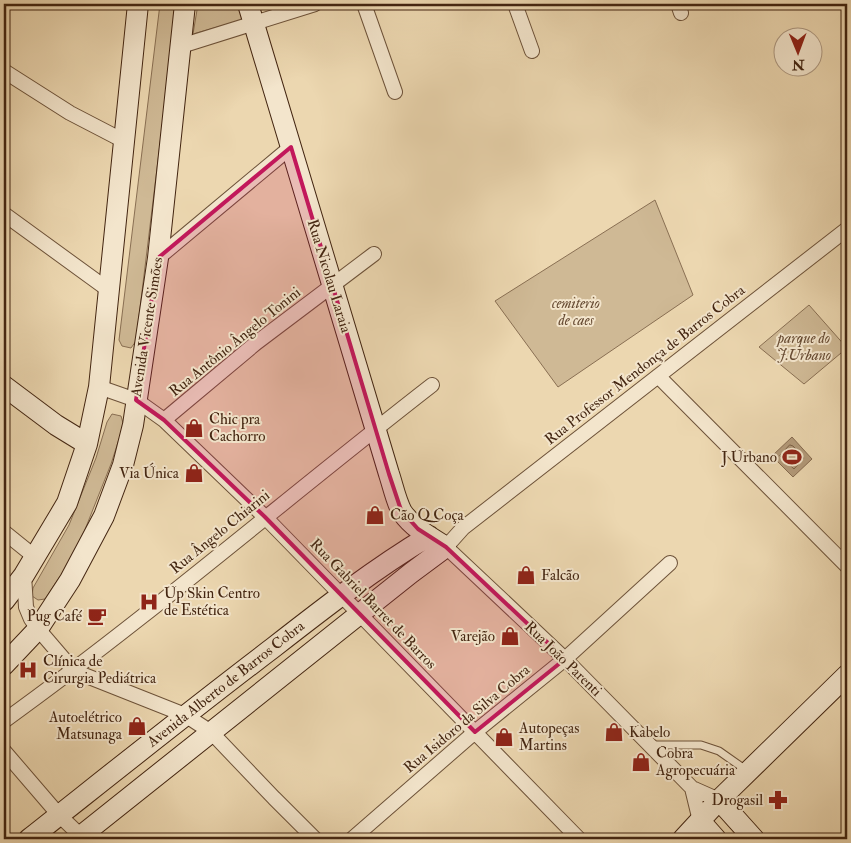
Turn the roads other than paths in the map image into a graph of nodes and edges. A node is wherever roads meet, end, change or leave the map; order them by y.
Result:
1 (138, 4) edge
2 (185, 4) edge
3 (248, 4) edge
4 (315, 4) edge
5 (364, 4) edge
6 (515, 4) edge
7 (254, 23) junction
8 (181, 46) junction
9 (532, 51) dead end
10 (4, 70) edge
11 (394, 92) dead end
12 (124, 141) junction
13 (291, 147) junction
14 (4, 214) edge
15 (847, 229) edge
16 (374, 254) dead end
17 (158, 258) junction
18 (332, 286) junction
19 (110, 291) junction
20 (658, 376) junction
21 (432, 384) dead end
22 (4, 386) edge
23 (99, 387) junction
24 (136, 400) junction
25 (164, 420) junction
26 (376, 428) junction
27 (87, 444) junction
28 (265, 517) junction
29 (463, 528) junction
30 (4, 532) edge
31 (429, 536) junction
32 (446, 547) junction
33 (35, 557) junction
34 (670, 564) dead end
35 (847, 566) edge
36 (24, 575) junction
37 (342, 595) junction
38 (4, 601) edge
39 (360, 613) junction
40 (38, 629) junction
41 (564, 659) junction
42 (4, 665) edge
43 (74, 671) junction
44 (847, 675) edge
45 (185, 715) junction
46 (4, 721) edge
47 (211, 732) junction
48 (476, 732) junction
49 (649, 745) junction
50 (4, 751) edge
51 (748, 772) junction
52 (692, 788) junction
53 (719, 800) junction
54 (59, 815) junction
55 (700, 821) junction
56 (81, 838) edge
57 (28, 839) edge
58 (316, 839) edge
59 (352, 839) edge
60 (579, 839) edge
61 (683, 839) edge
62 (716, 839) edge
63 (754, 839) edge

1 - 12 street
2 - 8 street, Avenida Vicente Simões
3 - 7 street, Rua Nicolau Laraia
4 - 7 street
5 - 11 street
6 - 9 street
7 - 8 street
7 - 13 street, Rua Nicolau Laraia
8 - 17 street, Avenida Vicente Simões
10 - 12 street
12 - 19 street
13 - 17 street
13 - 18 street, Rua Nicolau Laraia
14 - 19 street
15 - 20 street, Rua Professor Mendonça de Barros Cobra
16 - 18 street, Rua Antônio Ângelo Tonini
17 - 24 street, Avenida Vicente Simões
18 - 25 street, Rua Antônio Ângelo Tonini
18 - 26 street, Rua Nicolau Laraia
19 - 23 street
20 - 29 street, Rua Professor Mendonça de Barros Cobra
20 - 35 street
21 - 26 street, Rua Ângelo Chiarini
22 - 27 street
23 - 24 street, Rua Gabriel Barret de Barros
23 - 27 street
24 - 25 street, Rua Gabriel Barret de Barros
24 - 40 street, Avenida Vicente Simões
25 - 28 street, Rua Gabriel Barret de Barros
26 - 28 street, Rua Ângelo Chiarini
26 - 31 street, Rua Nicolau Laraia
27 - 33 street
28 - 37 street, Rua Gabriel Barret de Barros
28 - 43 street, Rua Ângelo Chiarini
29 - 31 street, Rua Professor Mendonça de Barros Cobra
29 - 32 street, Rua Professor Mendonça de Barros Cobra
30 - 33 street
31 - 32 street, Rua João Parenti
31 - 37 street, Avenida Alberto de Barros Cobra
32 - 39 street, Avenida Alberto de Barros Cobra
32 - 41 street, Rua João Parenti
33 - 36 street
34 - 41 street, Rua Isidoro da Silva Cobra
36 - 38 street
36 - 40 street
37 - 39 street, Rua Gabriel Barret de Barros
37 - 45 street, Avenida Alberto de Barros Cobra
39 - 47 street, Avenida Alberto de Barros Cobra
39 - 48 street, Rua Gabriel Barret de Barros
40 - 42 street, Avenida Vicente Simões
40 - 43 street
41 - 48 street, Rua Isidoro da Silva Cobra
41 - 49 street, Rua João Parenti
43 - 45 street
43 - 46 street, Rua Ângelo Chiarini
44 - 51 street
45 - 47 street
45 - 54 street, Avenida Alberto de Barros Cobra
47 - 56 street, Avenida Alberto de Barros Cobra
47 - 58 street
48 - 59 street, Rua Isidoro da Silva Cobra
48 - 60 street, Rua Gabriel Barret de Barros
49 - 51 lane
49 - 52 street, Rua João Parenti
50 - 54 street
51 - 53 street
52 - 53 street, Rua João Parenti
52 - 55 street
53 - 55 street
53 - 63 street
54 - 56 street
54 - 57 street, Avenida Alberto de Barros Cobra
55 - 61 street
55 - 62 street

